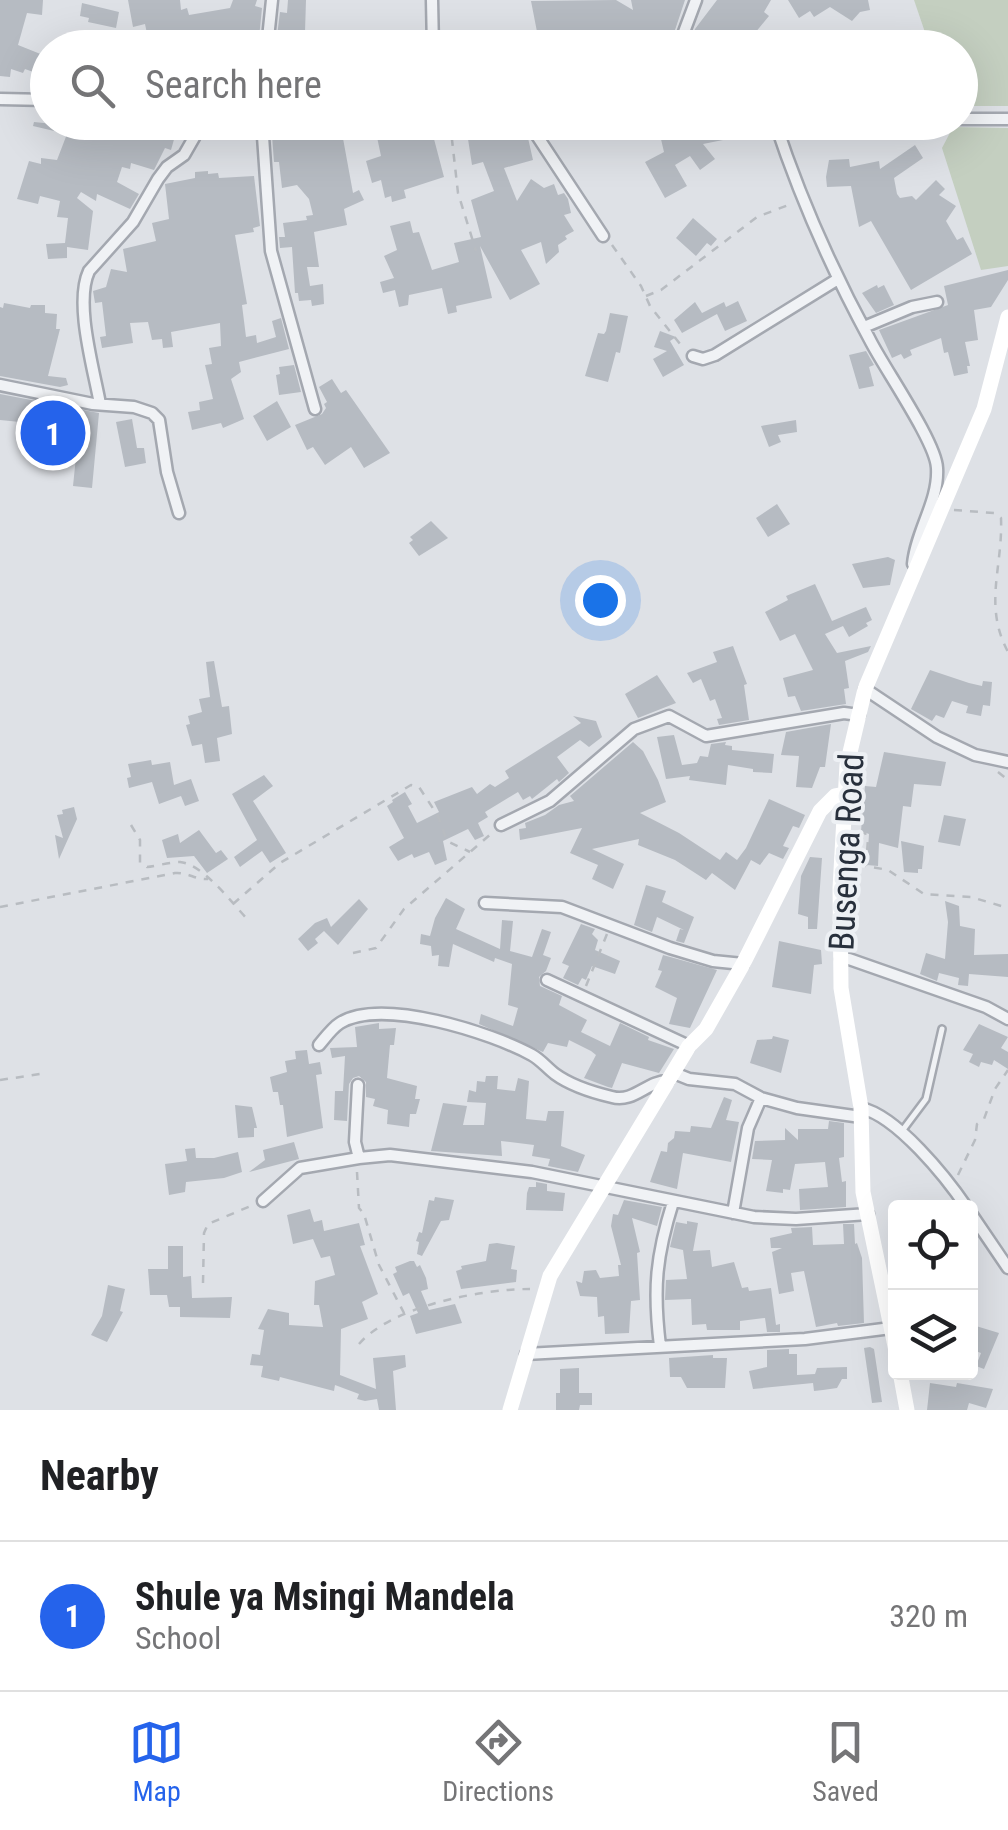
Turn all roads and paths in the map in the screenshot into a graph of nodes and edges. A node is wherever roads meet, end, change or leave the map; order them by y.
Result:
1 (272, 0) edge
2 (432, 0) edge
3 (696, 0) edge
4 (268, 30) edge
5 (433, 30) edge
6 (685, 30) edge
7 (0, 99) edge
8 (30, 100) edge
9 (978, 119) edge
10 (1008, 119) edge
11 (192, 140) edge
12 (263, 140) edge
13 (452, 140) edge
14 (540, 140) edge
15 (780, 140) edge
16 (800, 197) junction
17 (604, 236) joint
18 (476, 251) dead end
19 (838, 279) junction
20 (646, 296) junction
21 (937, 302) dead end
22 (1008, 317) edge
23 (864, 327) junction
24 (693, 356) joint
25 (0, 385) edge
26 (100, 404) junction
27 (315, 409) dead end
28 (942, 506) junction
29 (179, 513) dead end
30 (913, 571) junction
31 (1008, 652) edge
32 (865, 689) junction
33 (859, 715) junction
34 (1008, 762) edge
35 (846, 794) junction
36 (131, 825) dead end
37 (501, 825) joint
38 (842, 830) junction
39 (470, 852) junction
40 (208, 879) junction
41 (484, 903) dead end
42 (233, 904) junction
43 (0, 907) edge
44 (1008, 908) edge
45 (248, 920) dead end
46 (610, 928) junction
47 (353, 953) dead end
48 (840, 959) junction
49 (744, 964) junction
50 (547, 980) dead end
51 (582, 995) junction
52 (1008, 1019) edge
53 (942, 1030) dead end
54 (319, 1045) dead end
55 (689, 1046) junction
56 (1008, 1070) edge
57 (46, 1073) dead end
58 (672, 1077) junction
59 (0, 1080) edge
60 (358, 1085) dead end
61 (760, 1098) junction
62 (861, 1113) junction
63 (900, 1132) junction
64 (358, 1159) junction
65 (950, 1182) junction
66 (606, 1186) junction
67 (962, 1200) edge
68 (263, 1201) joint
69 (673, 1202) junction
70 (733, 1213) junction
71 (868, 1214) junction
72 (978, 1224) edge
73 (1008, 1268) edge
74 (203, 1283) dead end
75 (546, 1289) junction
76 (888, 1313) edge
77 (405, 1314) junction
78 (888, 1328) edge
79 (359, 1344) dead end
80 (660, 1346) junction
81 (526, 1354) junction
82 (901, 1380) edge
83 (510, 1410) edge
84 (907, 1410) edge

1 - 4 street
2 - 5 street
3 - 6 street
7 - 8 street
9 - 10 street
11 - 26 street
12 - 27 street
13 - 18 path
14 - 17 street
15 - 16 street
16 - 19 street
16 - 20 path
17 - 20 path
19 - 23 street
19 - 24 street
20 - 24 path
21 - 23 street
22 - 28 street, Busenga Road
23 - 30 street
25 - 26 street
26 - 29 street
28 - 30 street, Busenga Road
28 - 31 path
30 - 32 street, Busenga Road
32 - 33 street, Busenga Road
32 - 34 street
33 - 35 street, Busenga Road
33 - 37 street
35 - 38 street, Busenga Road
35 - 49 street
36 - 40 path
37 - 39 path
38 - 44 path
38 - 48 street, Busenga Road
39 - 42 path
39 - 47 path
40 - 42 path
40 - 43 path
41 - 46 street
42 - 45 path
46 - 49 street
46 - 51 path
48 - 52 street
48 - 62 street, Busenga Road
49 - 55 street
50 - 51 street
51 - 55 street
53 - 63 lane
54 - 58 street
55 - 58 street
56 - 65 path
57 - 59 path
58 - 61 street
58 - 66 street
60 - 64 street
61 - 62 street
61 - 70 street
62 - 63 street
62 - 71 street, Busenga Road
63 - 65 street
64 - 66 street
64 - 68 street
64 - 77 path
65 - 67 street
66 - 69 street
66 - 75 street
68 - 74 path
69 - 70 street
69 - 80 street
70 - 71 street
71 - 76 street, Busenga Road
72 - 73 street
75 - 77 path
75 - 81 street
77 - 79 path
78 - 80 street
80 - 81 street
81 - 83 street
82 - 84 street

